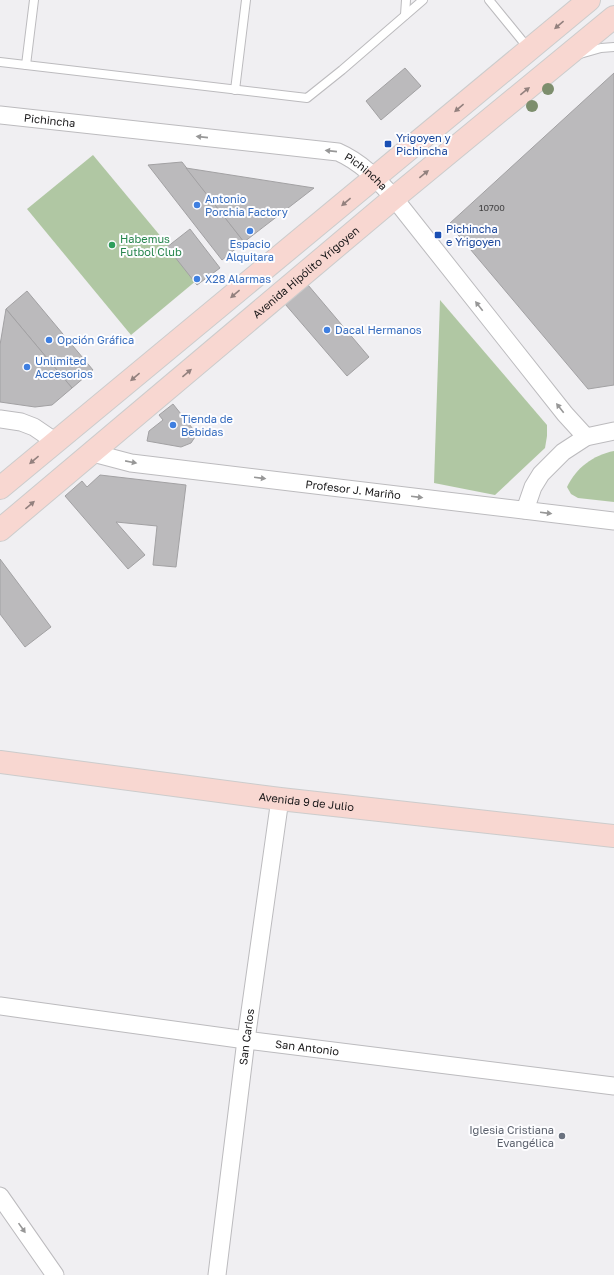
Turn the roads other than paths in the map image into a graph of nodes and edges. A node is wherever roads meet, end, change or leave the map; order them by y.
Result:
1 (34, 0) edge
2 (246, 0) edge
3 (406, 0) edge
4 (423, 0) edge
5 (489, 0) edge
6 (589, 0) edge
7 (405, 15) junction
8 (614, 17) edge
9 (614, 47) edge
10 (529, 50) junction
11 (567, 57) junction
12 (0, 62) edge
13 (26, 65) junction
14 (235, 90) junction
15 (0, 116) edge
16 (376, 178) junction
17 (394, 198) junction
18 (0, 419) edge
19 (614, 431) edge
20 (586, 437) junction
21 (56, 442) junction
22 (93, 453) junction
23 (0, 488) edge
24 (525, 510) junction
25 (614, 521) edge
26 (0, 530) edge
27 (0, 762) edge
28 (280, 799) junction
29 (614, 836) edge
30 (0, 1006) edge
31 (246, 1040) junction
32 (614, 1086) edge
33 (0, 1196) edge
34 (55, 1275) edge
35 (217, 1275) edge

1 - 13 lane
2 - 14 lane
3 - 7 lane
4 - 7 lane
5 - 10 lane
6 -> 10 main road
7 - 14 lane
8 - 11 main road, Avenida Hipólito Yrigoyen
9 - 11 lane
10 -> 16 main road
17 -> 11 main road, Avenida Hipólito Yrigoyen
12 - 13 lane
13 - 14 lane
16 -> 15 street, Pichincha
16 - 17 street, Pichincha
16 -> 21 main road
20 -> 17 street, Pichincha
22 -> 17 main road, Avenida Hipólito Yrigoyen
18 - 21 street
19 - 20 street
20 - 24 street
21 -> 23 main road
22 -> 24 street, Profesor J. Mariño
26 -> 22 main road, Avenida Hipólito Yrigoyen
24 -> 25 street, Profesor J. Mariño
27 - 28 main road, Avenida 9 de Julio
28 - 29 main road, Avenida 9 de Julio
28 - 31 street, San Carlos
30 - 31 street, San Antonio
31 - 32 street, San Antonio
31 - 35 street, San Carlos
33 -> 34 street

